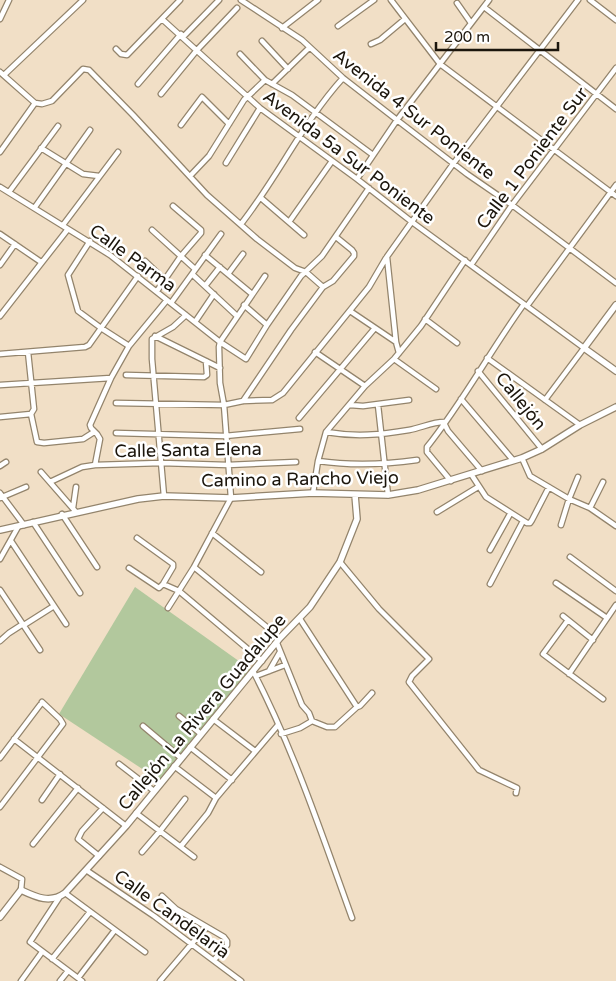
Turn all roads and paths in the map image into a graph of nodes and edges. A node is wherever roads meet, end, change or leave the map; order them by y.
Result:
1 (9, 0) edge
2 (82, 0) edge
3 (180, 0) edge
4 (219, 0) edge
5 (241, 0) edge
6 (318, 0) edge
7 (374, 0) edge
8 (391, 0) edge
9 (490, 0) edge
10 (578, 0) edge
11 (590, 0) edge
12 (457, 3) dead end
13 (484, 7) junction
14 (237, 8) dead end
15 (162, 18) junction
16 (0, 19) edge
17 (405, 19) junction
18 (616, 20) edge
19 (471, 23) junction
20 (338, 26) dead end
21 (282, 28) junction
22 (182, 36) junction
23 (262, 41) dead end
24 (371, 44) dead end
25 (309, 48) junction
26 (116, 49) dead end
27 (197, 50) junction
28 (540, 50) junction
29 (240, 54) dead end
30 (440, 64) junction
31 (616, 68) edge
32 (288, 69) junction
33 (2, 73) edge
34 (344, 78) junction
35 (265, 80) junction
36 (138, 84) dead end
37 (272, 84) junction
38 (161, 94) dead end
39 (596, 95) junction
40 (247, 98) junction
41 (35, 102) junction
42 (496, 106) junction
43 (260, 108) junction
44 (616, 109) edge
45 (315, 112) junction
46 (397, 120) junction
47 (229, 124) junction
48 (181, 125) dead end
49 (58, 126) dead end
50 (90, 130) dead end
51 (299, 136) junction
52 (42, 148) junction
53 (554, 150) junction
54 (0, 152) edge
55 (118, 152) dead end
56 (373, 155) junction
57 (332, 161) junction
58 (226, 163) dead end
59 (67, 164) junction
60 (453, 164) junction
61 (99, 176) junction
62 (190, 176) junction
63 (357, 178) junction
64 (616, 185) edge
65 (0, 186) edge
66 (369, 188) junction
67 (9, 192) junction
68 (611, 192) junction
69 (616, 196) edge
70 (261, 198) junction
71 (512, 205) junction
72 (173, 206) dead end
73 (35, 207) junction
74 (288, 222) junction
75 (412, 222) junction
76 (241, 224) junction
77 (63, 225) junction
78 (68, 229) junction
79 (152, 230) dead end
80 (221, 234) dead end
81 (0, 235) edge
82 (304, 235) dead end
83 (336, 237) junction
84 (90, 242) junction
85 (15, 244) junction
86 (571, 249) junction
87 (243, 254) dead end
88 (205, 255) junction
89 (181, 256) junction
90 (387, 257) junction
91 (465, 260) junction
92 (145, 261) dead end
93 (42, 262) junction
94 (0, 265) edge
95 (471, 265) junction
96 (220, 267) junction
97 (195, 269) junction
98 (305, 273) junction
99 (192, 274) junction
100 (228, 274) junction
101 (138, 276) junction
102 (265, 276) dead end
103 (165, 280) junction
104 (616, 283) edge
105 (205, 286) junction
106 (323, 287) junction
107 (157, 291) junction
108 (214, 294) junction
109 (252, 294) junction
110 (169, 302) junction
111 (244, 305) junction
112 (526, 305) junction
113 (616, 305) edge
114 (350, 311) junction
115 (186, 315) junction
116 (0, 316) edge
117 (237, 316) junction
118 (425, 319) junction
119 (195, 322) junction
120 (267, 325) junction
121 (101, 328) junction
122 (375, 328) junction
123 (155, 336) junction
124 (220, 342) junction
125 (396, 342) junction
126 (457, 343) dead end
127 (129, 346) junction
128 (584, 348) junction
129 (28, 352) junction
130 (315, 352) junction
131 (399, 353) junction
132 (0, 354) edge
133 (394, 358) junction
134 (487, 358) junction
135 (206, 362) junction
136 (220, 368) junction
137 (340, 369) junction
138 (478, 371) junction
139 (616, 371) edge
140 (126, 375) dead end
141 (153, 376) junction
142 (111, 378) junction
143 (30, 383) junction
144 (0, 385) edge
145 (365, 386) junction
146 (436, 388) dead end
147 (461, 399) junction
148 (409, 400) dead end
149 (545, 400) junction
150 (243, 401) junction
151 (156, 403) junction
152 (116, 404) dead end
153 (224, 405) junction
154 (350, 405) junction
155 (378, 405) junction
156 (616, 407) edge
157 (31, 414) junction
158 (0, 417) edge
159 (299, 418) dead end
160 (444, 422) junction
161 (580, 425) junction
162 (300, 429) dead end
163 (94, 432) junction
164 (326, 432) junction
165 (116, 433) dead end
166 (158, 434) junction
167 (382, 435) junction
168 (225, 436) junction
169 (542, 449) junction
170 (522, 458) junction
171 (417, 460) dead end
172 (513, 460) junction
173 (318, 461) junction
174 (6, 462) dead end
175 (296, 462) dead end
176 (161, 464) junction
177 (386, 464) junction
178 (95, 465) junction
179 (228, 465) junction
180 (0, 466) edge
181 (482, 471) junction
182 (41, 472) dead end
183 (471, 474) junction
184 (578, 477) dead end
185 (451, 481) junction
186 (50, 482) junction
187 (603, 482) dead end
188 (26, 487) dead end
189 (76, 487) dead end
190 (478, 487) junction
191 (549, 487) junction
192 (0, 493) edge
193 (313, 493) junction
194 (355, 495) junction
195 (388, 495) junction
196 (164, 496) junction
197 (2, 498) edge
198 (231, 498) junction
199 (569, 499) junction
200 (590, 508) junction
201 (75, 510) junction
202 (438, 512) dead end
203 (62, 514) junction
204 (510, 514) junction
205 (523, 521) junction
206 (33, 522) junction
207 (615, 524) edge
208 (562, 525) dead end
209 (21, 526) junction
210 (0, 530) edge
211 (212, 533) junction
212 (137, 538) dead end
213 (11, 541) junction
214 (490, 550) dead end
215 (570, 557) dead end
216 (0, 559) edge
217 (340, 562) junction
218 (97, 567) dead end
219 (194, 567) junction
220 (130, 568) dead end
221 (261, 572) dead end
222 (556, 583) dead end
223 (163, 584) junction
224 (490, 584) dead end
225 (0, 590) edge
226 (179, 591) junction
227 (616, 591) edge
228 (80, 593) dead end
229 (54, 606) junction
230 (616, 606) edge
231 (168, 608) dead end
232 (563, 616) dead end
233 (606, 618) junction
234 (300, 619) junction
235 (568, 620) junction
236 (66, 624) dead end
237 (23, 625) junction
238 (593, 640) junction
239 (278, 641) junction
240 (0, 642) edge
241 (40, 650) dead end
242 (280, 652) junction
243 (262, 661) junction
244 (285, 665) junction
245 (269, 672) junction
246 (255, 674) junction
247 (569, 674) junction
248 (372, 693) dead end
249 (603, 699) dead end
250 (357, 707) junction
251 (179, 716) dead end
252 (213, 719) junction
253 (312, 721) junction
254 (278, 725) junction
255 (143, 726) dead end
256 (201, 734) junction
257 (281, 734) junction
258 (14, 739) junction
259 (23, 745) junction
260 (190, 747) junction
261 (7, 748) junction
262 (255, 751) junction
263 (37, 756) junction
264 (0, 758) edge
265 (181, 758) junction
266 (119, 764) dead end
267 (174, 766) junction
268 (60, 774) junction
269 (232, 780) junction
270 (78, 788) junction
271 (154, 791) junction
272 (516, 792) dead end
273 (216, 798) junction
274 (185, 799) dead end
275 (42, 800) dead end
276 (0, 806) edge
277 (103, 808) junction
278 (136, 813) junction
279 (126, 826) junction
280 (160, 831) junction
281 (34, 844) dead end
282 (181, 846) junction
283 (142, 852) dead end
284 (99, 856) junction
285 (194, 856) dead end
286 (0, 867) edge
287 (86, 870) junction
288 (21, 890) junction
289 (65, 893) junction
290 (162, 896) dead end
291 (59, 898) junction
292 (90, 912) junction
293 (0, 917) edge
294 (352, 918) dead end
295 (206, 927) junction
296 (115, 930) junction
297 (192, 944) junction
298 (42, 952) junction
299 (145, 952) dead end
300 (52, 959) junction
301 (214, 960) junction
302 (68, 971) junction
303 (80, 980) edge
304 (21, 981) edge
305 (60, 981) edge
306 (160, 981) edge
307 (241, 981) edge

1 - 16 street
2 - 33 street
3 - 15 street
4 - 22 street
5 - 21 street, Avenida 4 Sur Poniente
6 - 21 street
7 - 20 street
8 - 17 street
9 - 13 street
10 - 28 street
11 - 18 street
12 - 19 street
13 - 19 street
13 - 28 street
14 - 27 street
15 - 22 street, Avenida 5a Sur Poniente
15 - 26 street
17 - 24 street
17 - 30 street
19 - 30 street
21 - 25 street, Avenida 4 Sur Poniente
22 - 27 street, Avenida 5a Sur Poniente
22 - 36 street
23 - 32 street
25 - 32 street
25 - 34 street, Avenida 4 Sur Poniente
27 - 38 street
27 - 40 street, Avenida 5a Sur Poniente
28 - 39 street
28 - 42 street
29 - 35 street
30 - 42 street
30 - 46 street
31 - 39 street, Calle 1 Poniente Sur
32 - 37 street
33 - 41 street
34 - 45 street
34 - 46 street, Avenida 4 Sur Poniente
35 - 37 street
35 - 40 street
37 - 45 street
39 - 44 street
39 - 53 street, Calle 1 Poniente Sur
40 - 43 street, Avenida 5a Sur Poniente
40 - 47 street
41 - 54 street
41 - 62 street
42 - 53 street
42 - 60 street
43 - 51 street, Avenida 5a Sur Poniente
43 - 58 street
45 - 51 street
45 - 56 street
46 - 56 street
46 - 60 street, Avenida 4 Sur Poniente
47 - 48 street
47 - 62 street
49 - 52 street
50 - 59 street
51 - 57 street, Avenida 5a Sur Poniente
51 - 70 street
52 - 59 street
52 - 67 street
53 - 68 street
53 - 71 street, Calle 1 Poniente Sur
55 - 61 street
56 - 63 street
57 - 63 street, Avenida 5a Sur Poniente
57 - 74 street
59 - 61 street
59 - 73 street
60 - 71 street, Avenida 4 Sur Poniente
60 - 75 street
61 - 77 street
62 - 76 street
63 - 66 street, Avenida 5a Sur Poniente
64 - 68 street
65 - 67 street, Calle Parma
66 - 75 street, Avenida 5a Sur Poniente
66 - 83 street
67 - 73 street, Calle Parma
68 - 69 street
68 - 86 street
70 - 74 street
70 - 76 street
71 - 86 street, Avenida 4 Sur Poniente
71 - 95 street, Calle 1 Poniente Sur
72 - 89 street
73 - 77 street, Calle Parma
74 - 82 street
75 - 90 street
75 - 91 street, Avenida 5a Sur Poniente
76 - 98 street
77 - 78 street, Calle Parma
78 - 84 street, Calle Parma
78 - 93 street
79 - 89 street
80 - 88 street
81 - 85 street
83 - 98 street
83 - 106 street
84 - 101 street, Calle Parma
84 - 121 street
85 - 93 street
85 - 94 street
86 - 104 street, Avenida 4 Sur Poniente
86 - 112 street
87 - 100 street
88 - 96 street
88 - 97 street
89 - 97 street
89 - 103 street
90 - 114 street
90 - 125 street
91 - 95 street, Avenida 5a Sur Poniente
91 - 118 street
92 - 103 street
93 - 116 street
95 - 112 street, Avenida 5a Sur Poniente
96 - 100 street
96 - 105 street
97 - 99 street
98 - 106 street
98 - 120 street
99 - 105 street
99 - 110 street
100 - 109 street
101 - 107 street, Calle Parma
101 - 121 street
102 - 109 street
103 - 107 street
105 - 108 street
106 - 150 street
107 - 110 street, Calle Parma
108 - 117 street
108 - 119 street
109 - 111 street
110 - 115 street, Calle Parma
110 - 127 street
111 - 117 street
111 - 120 street
112 - 128 street, Avenida 5a Sur Poniente
112 - 134 street
113 - 128 street
114 - 122 street
114 - 130 street
115 - 119 street, Calle Parma
115 - 123 street
117 - 124 street
118 - 126 street
118 - 131 street
119 - 124 street, Calle Parma
120 - 124 street, Calle Parma
121 - 127 street
121 - 129 street
122 - 125 street
122 - 137 street
123 - 135 street
123 - 141 street
124 - 136 street
125 - 131 street
127 - 142 street
128 - 139 street
128 - 149 street
129 - 132 street
129 - 143 street
130 - 137 street
130 - 150 street
131 - 133 street
133 - 145 street
133 - 146 street
134 - 138 street
134 - 149 street
135 - 136 street
135 - 141 street
136 - 153 street
137 - 145 street
137 - 159 street
138 - 147 street
138 - 169 street, Callejón
140 - 141 street
141 - 151 street
142 - 143 street
142 - 163 street, Calle Santa Elena
143 - 144 street
143 - 157 street
145 - 154 street
147 - 160 street
147 - 172 street
148 - 155 street
149 - 161 street
150 - 153 street
151 - 152 street
151 - 153 street
151 - 166 street
153 - 168 street
154 - 155 street
154 - 164 street
155 - 167 street
156 - 161 street, Camino a Rancho Viejo
157 - 158 street
157 - 163 street
160 - 167 street
160 - 181 street
160 - 185 street
161 - 169 street, Camino a Rancho Viejo
162 - 168 street
163 - 178 street, Calle Santa Elena
164 - 167 street
164 - 173 street
165 - 166 street
166 - 168 street
166 - 176 street
167 - 177 street
168 - 179 street
169 - 170 street, Camino a Rancho Viejo
170 - 172 street, Camino a Rancho Viejo
170 - 191 street
171 - 177 street
172 - 181 street, Camino a Rancho Viejo
173 - 177 street
173 - 193 street
174 - 180 street
175 - 179 street, Calle Santa Elena
176 - 178 street, Calle Santa Elena
176 - 179 street, Calle Santa Elena
176 - 196 street
177 - 195 street
178 - 186 street
179 - 198 street
181 - 183 street, Camino a Rancho Viejo
182 - 186 street
183 - 185 street, Camino a Rancho Viejo
183 - 190 street
184 - 199 street
185 - 195 street, Camino a Rancho Viejo
186 - 201 street
187 - 200 street
188 - 197 street
189 - 201 street
190 - 202 street
190 - 204 street
191 - 199 street
191 - 205 street
192 - 197 street
193 - 194 street, Camino a Rancho Viejo
193 - 198 street, Camino a Rancho Viejo
194 - 195 street, Camino a Rancho Viejo
194 - 217 street, Callejón La Rivera Guadalupe
196 - 198 street, Camino a Rancho Viejo
196 - 201 street, Camino a Rancho Viejo
197 - 209 street
198 - 211 street
199 - 200 street
199 - 208 street
200 - 207 street
201 - 203 street, Camino a Rancho Viejo
203 - 206 street, Camino a Rancho Viejo
203 - 218 street
204 - 205 street
204 - 214 street
205 - 224 street
206 - 209 street, Camino a Rancho Viejo
206 - 228 street
209 - 210 street, Camino a Rancho Viejo
209 - 213 street
211 - 219 street
211 - 221 street
212 - 223 street
213 - 216 street
213 - 229 street
215 - 227 street
217 - 234 street, Callejón La Rivera Guadalupe
217 - 272 street
219 - 226 street
219 - 239 street
220 - 223 street
222 - 233 street
223 - 226 street
225 - 237 street
226 - 231 street
226 - 243 street
229 - 236 street
229 - 237 street
230 - 233 street
232 - 235 street
233 - 238 street
234 - 239 street, Callejón La Rivera Guadalupe
234 - 250 street
235 - 238 street
235 - 247 street
237 - 240 street
237 - 241 street
238 - 247 street
239 - 242 street
239 - 243 street, Callejón La Rivera Guadalupe
242 - 244 street
242 - 245 street
243 - 246 street, Callejón La Rivera Guadalupe
244 - 245 street
244 - 253 street
245 - 246 street
246 - 252 street, Callejón La Rivera Guadalupe
246 - 254 street
247 - 249 street
248 - 250 street
250 - 253 street
251 - 256 street
252 - 256 street, Callejón La Rivera Guadalupe
252 - 262 street
253 - 257 street
254 - 257 street
254 - 262 street
255 - 265 street
256 - 260 street, Callejón La Rivera Guadalupe
257 - 294 street
258 - 259 street
258 - 261 street
258 - 263 street
259 - 261 street
259 - 263 street
260 - 265 street, Callejón La Rivera Guadalupe
260 - 269 street
261 - 264 street
262 - 269 street
263 - 268 street
263 - 276 street
265 - 267 street, Callejón La Rivera Guadalupe
266 - 271 street
267 - 271 street, Callejón La Rivera Guadalupe
267 - 273 street
268 - 270 street
268 - 275 street
269 - 273 street
270 - 277 street
270 - 281 street
271 - 278 street, Callejón La Rivera Guadalupe
273 - 282 street
274 - 280 street
277 - 279 street
277 - 284 street
278 - 279 street, Callejón La Rivera Guadalupe
278 - 280 street
279 - 284 street, Callejón La Rivera Guadalupe
280 - 282 street
280 - 283 street
282 - 285 street
284 - 287 street, Callejón La Rivera Guadalupe
286 - 288 street
287 - 289 street, Callejón La Rivera Guadalupe
287 - 297 street, Calle Candelaria
288 - 291 street
288 - 293 street
289 - 291 street, Callejón La Rivera Guadalupe
289 - 292 street
290 - 295 street
291 - 298 street
292 - 296 street
292 - 300 street
295 - 297 street
295 - 301 street
296 - 299 street
296 - 303 street
297 - 301 street, Calle Candelaria
297 - 306 street
298 - 300 street
298 - 304 street
300 - 302 street
301 - 307 street, Calle Candelaria
302 - 303 street
302 - 305 street

